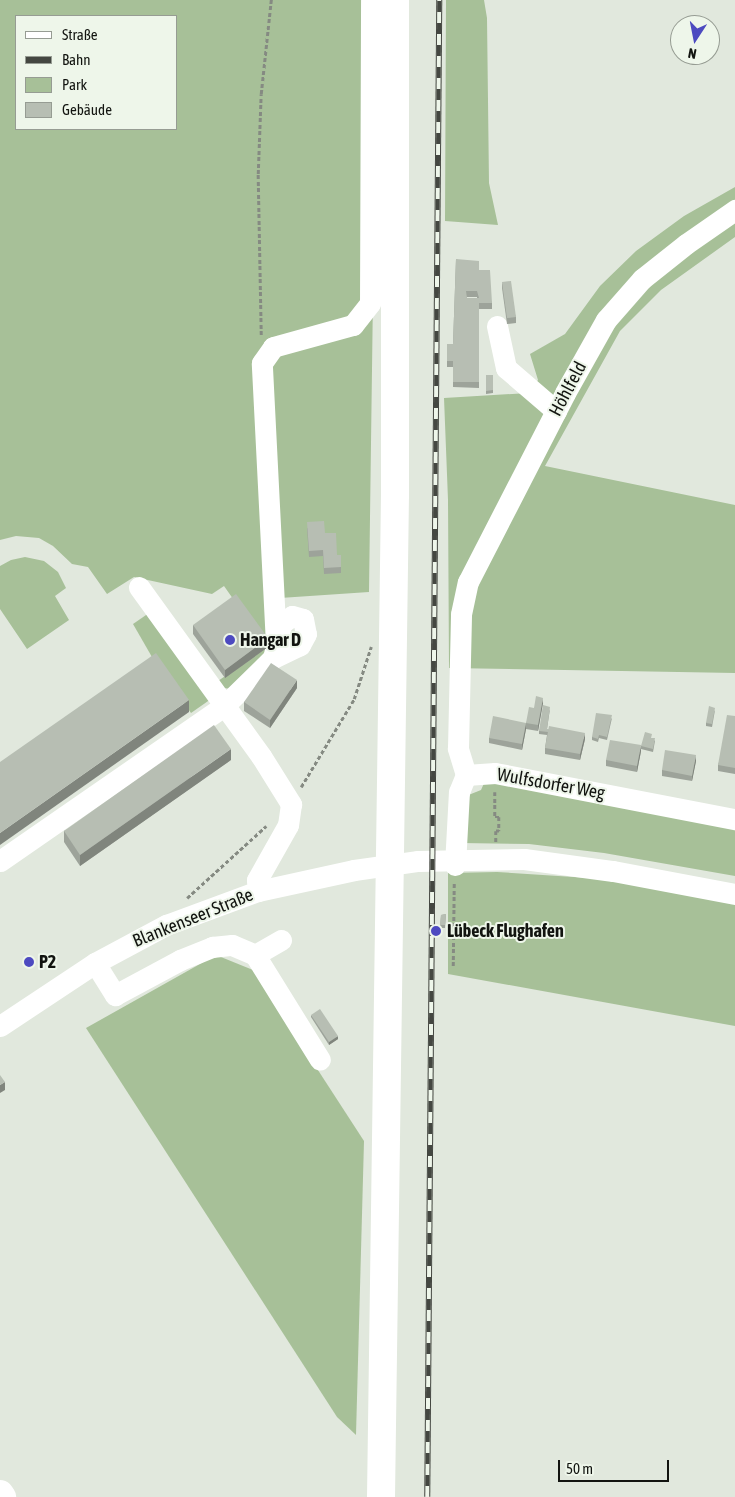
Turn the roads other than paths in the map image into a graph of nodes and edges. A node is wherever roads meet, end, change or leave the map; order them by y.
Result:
1 (371, 0) edge
2 (395, 0) edge
3 (735, 210) edge
4 (497, 326) dead end
5 (556, 411) junction
6 (140, 587) dead end
7 (225, 706) junction
8 (466, 775) junction
9 (735, 819) edge
10 (0, 861) edge
11 (454, 865) road end
12 (258, 891) junction
13 (735, 894) edge
14 (281, 940) dead end
15 (255, 954) junction
16 (94, 963) junction
17 (0, 1026) edge
18 (320, 1060) dead end
19 (381, 1497) edge

1 - 7 street
2 - 19 main road
3 - 5 street, Höhlfeld
4 - 5 street
5 - 8 street, Höhlfeld
6 - 7 street
7 - 10 street
7 - 12 street
8 - 9 street, Wulfsdorfer Weg
8 - 11 street
12 - 13 street, Blankenseer Straße
12 - 16 street, Blankenseer Straße
14 - 15 street
15 - 16 street
15 - 18 street
16 - 17 street, Blankenseer Straße

